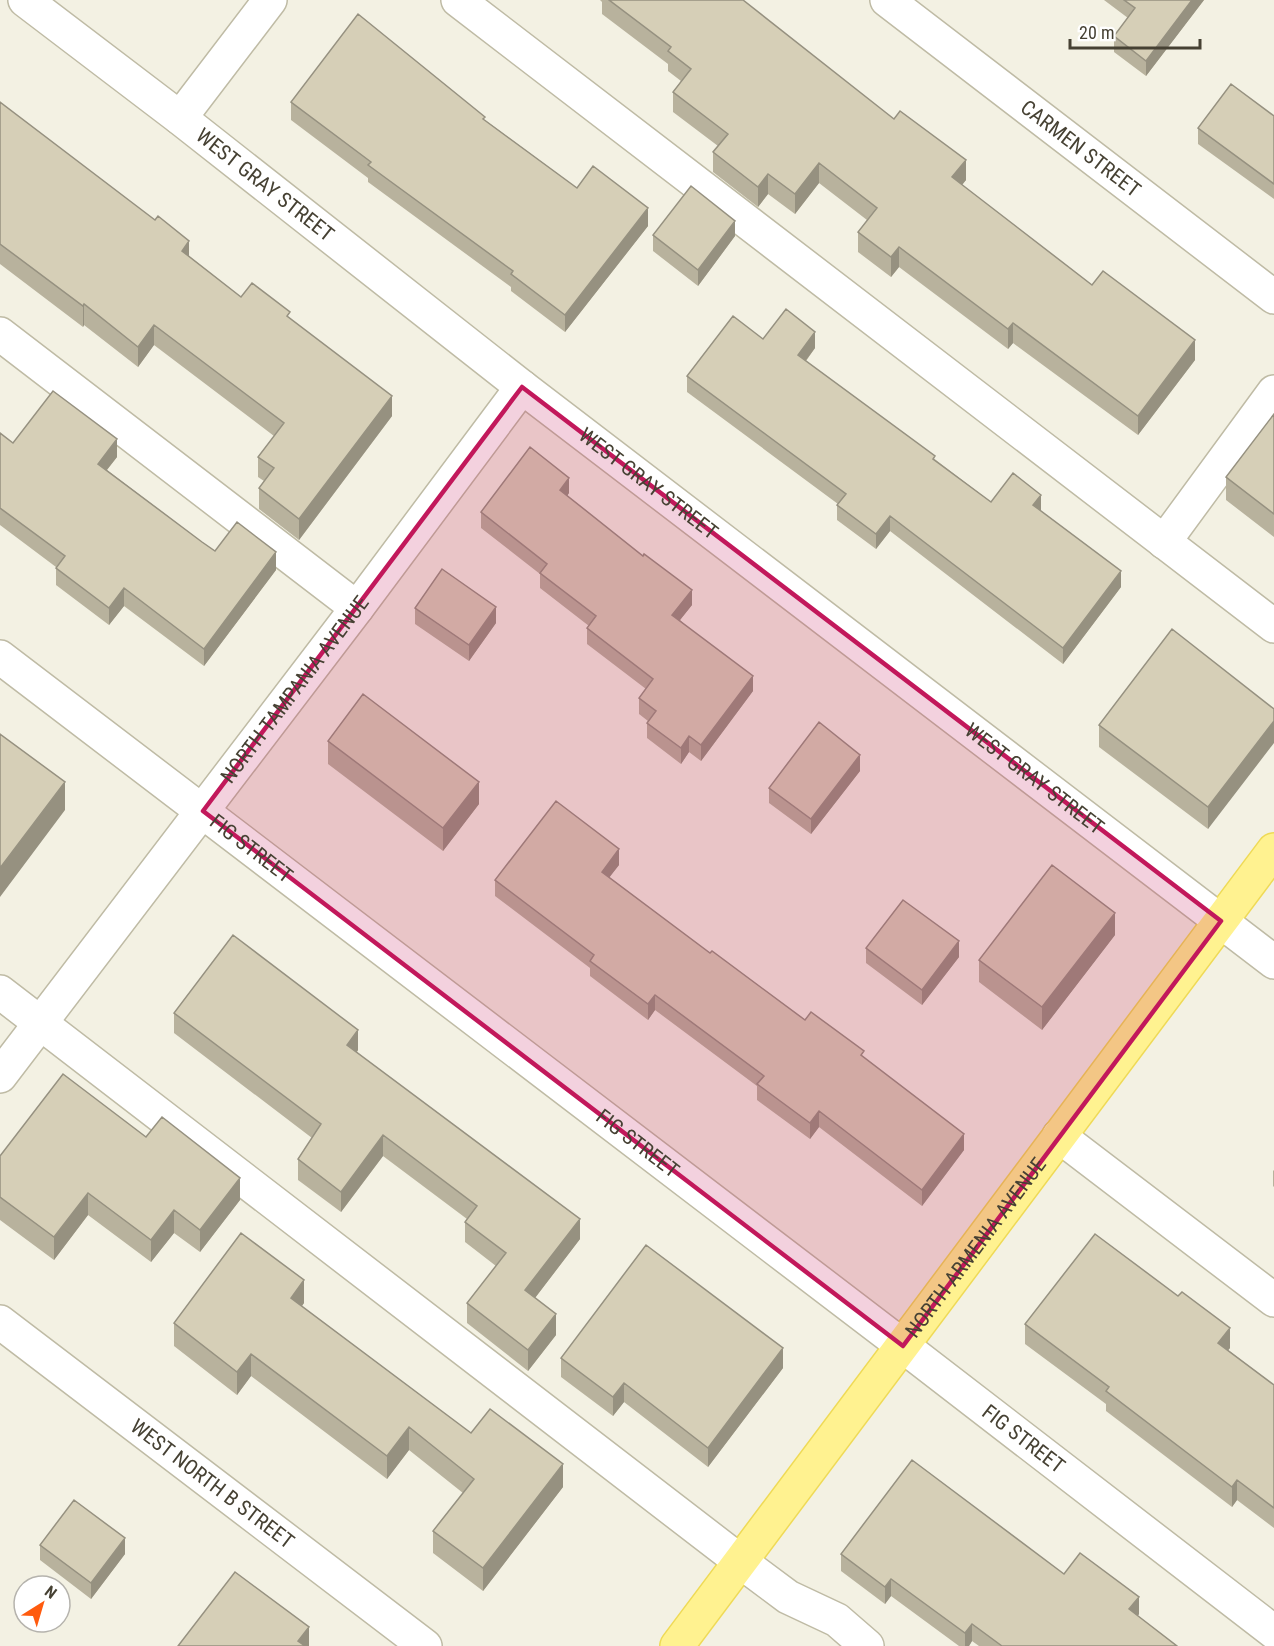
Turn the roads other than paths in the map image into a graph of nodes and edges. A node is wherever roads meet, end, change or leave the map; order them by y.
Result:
1 (25, 0) edge
2 (270, 0) edge
3 (458, 0) edge
4 (887, 0) edge
5 (180, 118) junction
6 (1274, 297) edge
7 (0, 334) edge
8 (522, 387) junction
9 (1274, 392) edge
10 (1164, 542) junction
11 (357, 608) junction
12 (1274, 626) edge
13 (0, 657) edge
14 (203, 811) junction
15 (1274, 850) edge
16 (1221, 921) junction
17 (1274, 962) edge
18 (0, 992) edge
19 (41, 1023) junction
20 (0, 1076) edge
21 (1059, 1136) junction
22 (1274, 1300) edge
23 (0, 1322) edge
24 (903, 1346) junction
25 (741, 1562) junction
26 (1274, 1632) edge
27 (425, 1646) edge
28 (677, 1646) edge
29 (867, 1646) edge

1 - 5 street, WEST GRAY STREET
2 - 5 street
3 - 10 street
4 - 6 street, CARMEN STREET
5 - 8 street, WEST GRAY STREET
7 - 11 street
8 - 11 street, NORTH TAMPANIA AVENUE
8 - 16 street, WEST GRAY STREET
9 - 10 street
10 - 12 street
11 - 14 street, NORTH TAMPANIA AVENUE
13 - 14 street, FIG STREET
14 - 19 street, NORTH TAMPANIA AVENUE
14 - 24 street, FIG STREET
15 - 16 main road, NORTH ARMENIA AVENUE
16 - 17 street, WEST GRAY STREET
16 - 21 main road, NORTH ARMENIA AVENUE
18 - 19 street
19 - 20 street, NORTH TAMPANIA AVENUE
19 - 25 street
21 - 22 street
21 - 24 main road, NORTH ARMENIA AVENUE
23 - 27 street, WEST NORTH B STREET
24 - 25 main road, NORTH ARMENIA AVENUE
24 - 26 street, FIG STREET
25 - 28 main road, NORTH ARMENIA AVENUE
25 - 29 street

